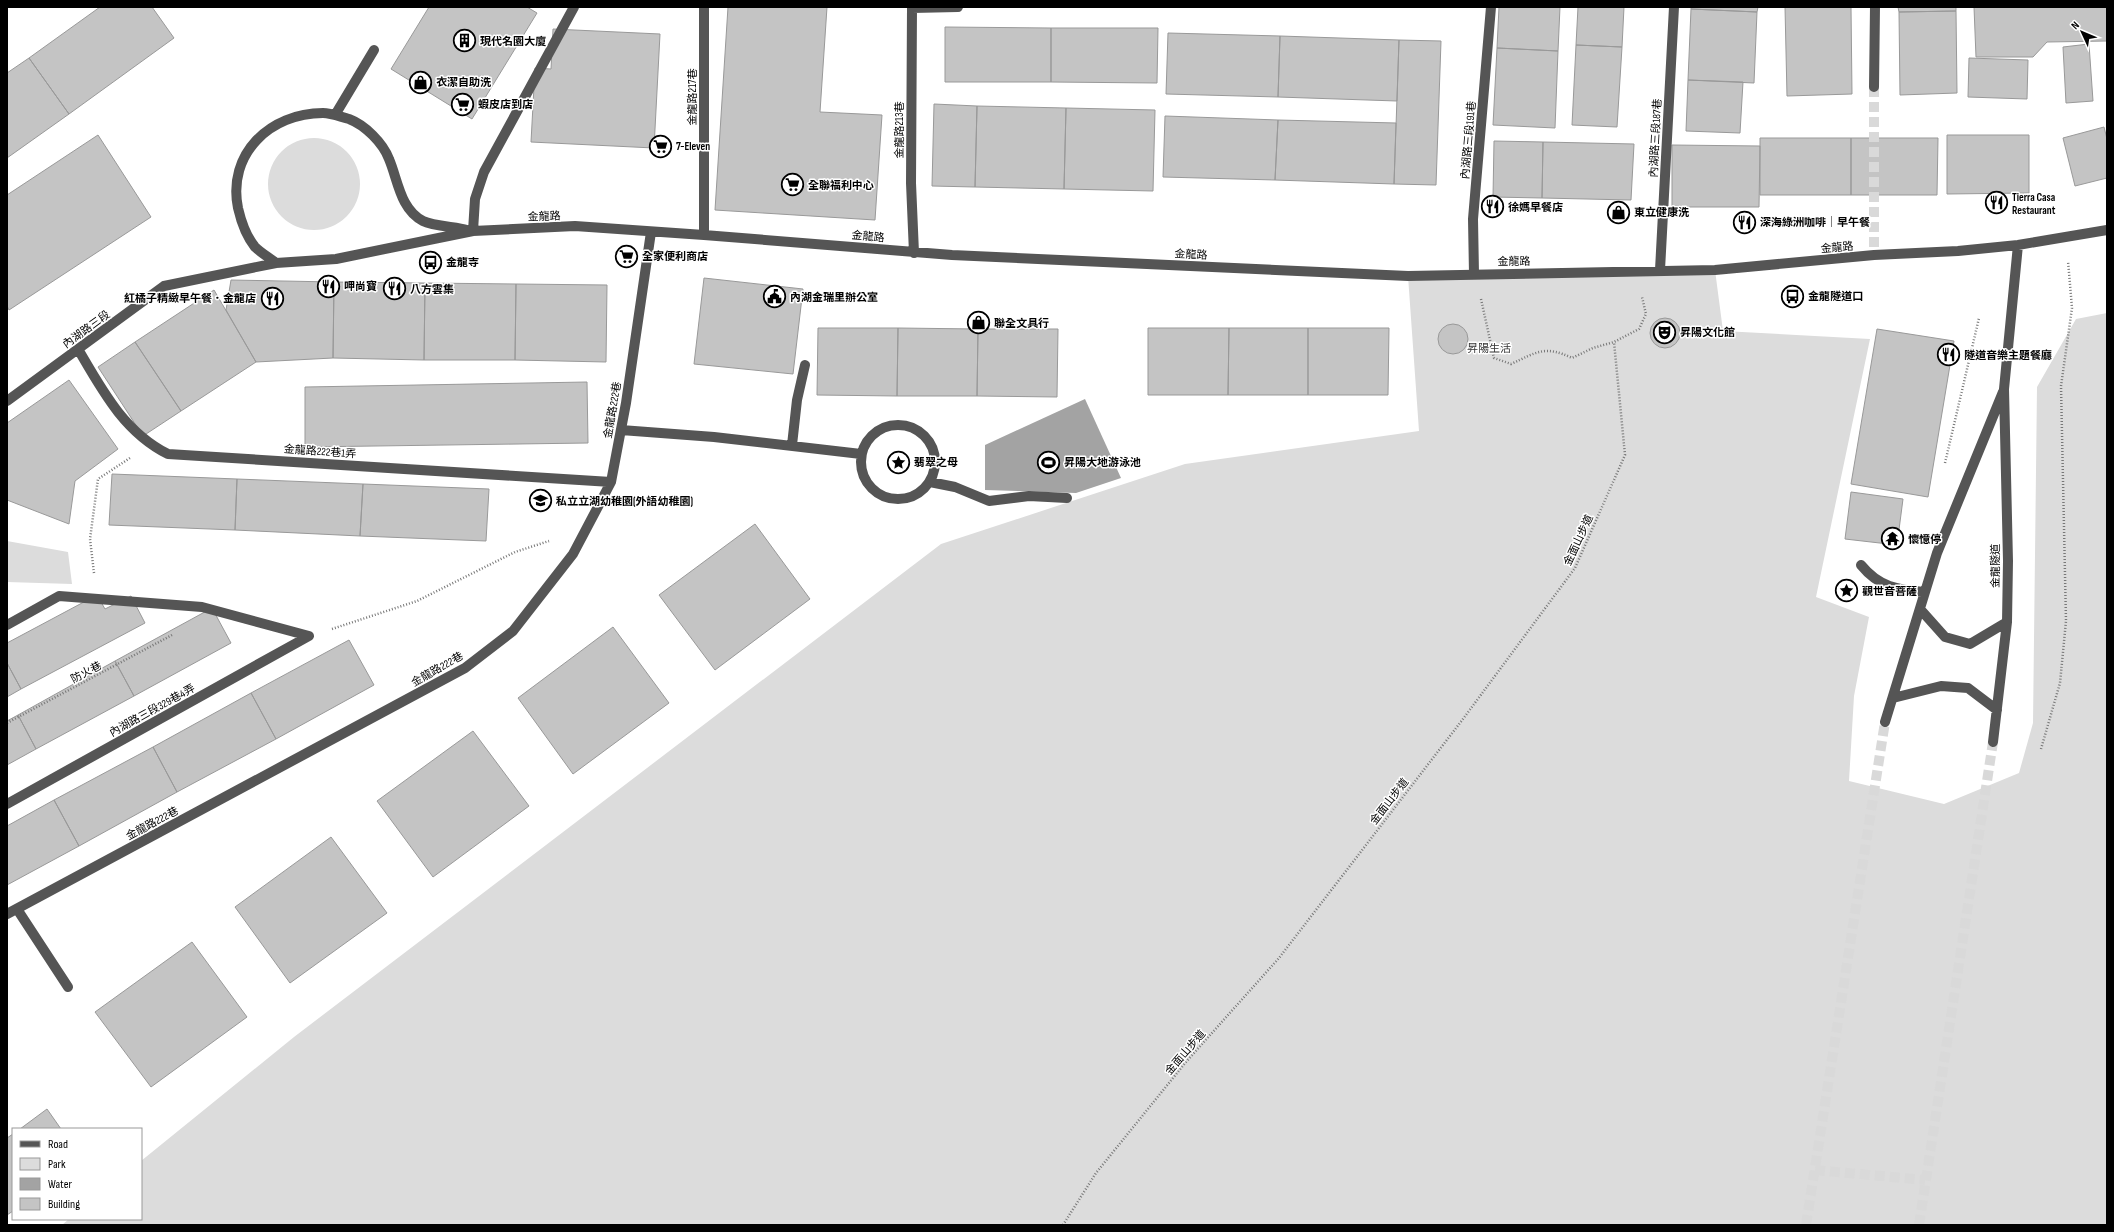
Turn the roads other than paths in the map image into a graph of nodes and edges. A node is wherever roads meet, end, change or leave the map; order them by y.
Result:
1 (574, 7) edge
2 (704, 7) edge
3 (912, 7) edge
4 (958, 7) edge
5 (1491, 7) edge
6 (1674, 7) edge
7 (1875, 7) edge
8 (374, 50) dead end
9 (1874, 87) tunnel mouth
10 (335, 115) junction
11 (472, 230) junction
12 (2107, 230) edge
13 (651, 232) junction
14 (704, 235) junction
15 (2018, 245) junction
16 (914, 253) junction
17 (276, 263) junction
18 (1660, 270) junction
19 (1474, 274) junction
20 (78, 349) junction
21 (805, 365) dead end
22 (2004, 388) junction
23 (7, 401) edge
24 (620, 430) junction
25 (792, 445) junction
26 (861, 454) junction
27 (611, 482) junction
28 (930, 482) junction
29 (1067, 498) dead end
30 (1861, 565) dead end
31 (1925, 592) junction
32 (1920, 609) junction
33 (2007, 622) junction
34 (7, 625) edge
35 (1893, 698) junction
36 (1997, 710) junction
37 (1885, 722) tunnel mouth
38 (1993, 742) tunnel mouth
39 (7, 804) edge
40 (16, 909) junction
41 (7, 914) edge
42 (68, 987) dead end

1 - 11 street
2 - 14 street, 金龍路217巷
3 - 4 street
3 - 16 street, 金龍路213巷
5 - 19 street, 內湖路三段191巷
6 - 18 street, 內湖路三段187巷
7 - 9 street
8 - 10 street
10 - 11 street
10 - 17 street
11 - 13 street, 金龍路
11 - 17 street, 金龍路
12 - 15 street, 金龍路
13 - 14 street, 金龍路
13 - 24 street, 金龍路222巷
14 - 16 street, 金龍路
15 - 18 street, 金龍路
15 - 22 street, 金龍隧道
16 - 19 street, 金龍路
17 - 20 street, 內湖路三段
18 - 19 street, 金龍路
20 - 23 street, 內湖路三段
20 - 27 street, 金龍路222巷1弄
21 - 25 street
22 - 31 street, 金龍隧道
22 - 33 street, 金龍隧道
24 - 25 street
24 - 27 street, 金龍路222巷
25 - 26 street
26 - 28 street
26 - 28 street
27 - 40 street, 金龍路222巷
28 - 29 street
30 - 31 street
31 - 32 street, 金龍隧道
32 - 33 street
32 - 35 street, 金龍隧道
33 - 36 street, 金龍隧道
34 - 39 street, 內湖路三段329巷4弄
35 - 36 street
35 - 37 street, 金龍隧道
36 - 38 street, 金龍隧道
40 - 41 street, 金龍路222巷
40 - 42 street

